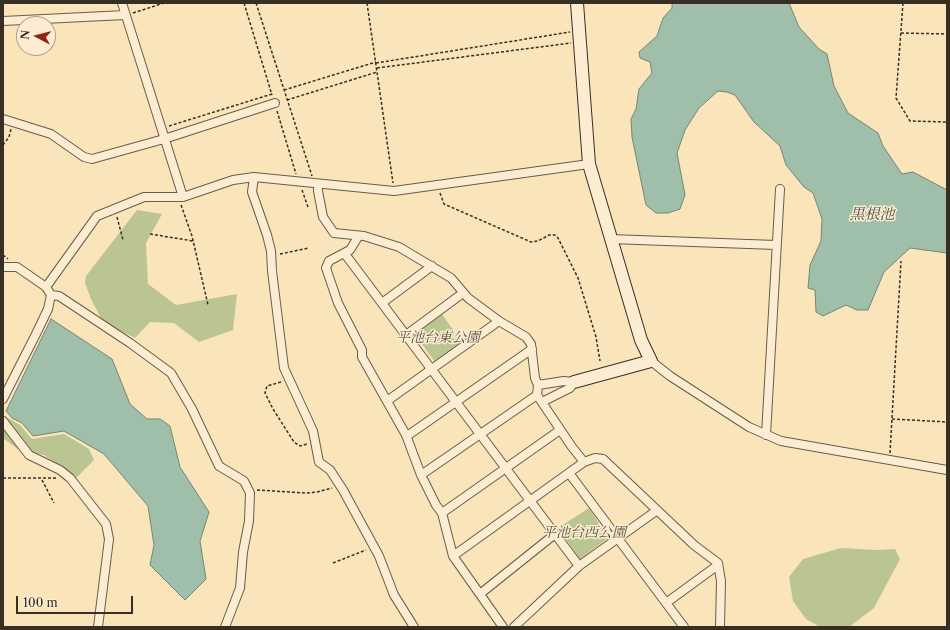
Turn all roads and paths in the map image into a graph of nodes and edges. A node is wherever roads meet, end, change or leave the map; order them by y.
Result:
1 (122, 3) edge
2 (164, 3) edge
3 (244, 3) edge
4 (256, 3) edge
5 (367, 3) edge
6 (577, 3) edge
7 (903, 3) edge
8 (125, 15) junction
9 (3, 21) edge
10 (570, 32) dead end
11 (902, 33) junction
12 (947, 34) edge
13 (580, 42) junction
14 (376, 62) junction
15 (377, 68) junction
16 (377, 72) junction
17 (284, 90) junction
18 (272, 94) junction
19 (287, 100) junction
20 (274, 103) junction
21 (3, 120) edge
22 (12, 122) junction
23 (947, 122) edge
24 (161, 128) junction
25 (164, 139) junction
26 (3, 145) edge
27 (589, 164) junction
28 (254, 177) junction
29 (300, 182) junction
30 (315, 184) junction
31 (438, 185) junction
32 (780, 189) dead end
33 (394, 191) junction
34 (181, 197) junction
35 (308, 207) dead end
36 (115, 208) junction
37 (150, 234) dead end
38 (358, 236) junction
39 (610, 239) junction
40 (123, 240) dead end
41 (193, 241) junction
42 (776, 245) junction
43 (309, 248) dead end
44 (345, 254) junction
45 (271, 255) junction
46 (901, 261) dead end
47 (432, 266) junction
48 (3, 267) edge
49 (46, 287) junction
50 (464, 293) junction
51 (51, 295) junction
52 (382, 303) junction
53 (208, 305) dead end
54 (499, 321) junction
55 (406, 335) junction
56 (532, 349) junction
57 (600, 361) dead end
58 (651, 361) junction
59 (430, 369) junction
60 (289, 380) junction
61 (574, 382) junction
62 (538, 385) junction
63 (3, 399) edge
64 (539, 399) junction
65 (387, 401) junction
66 (456, 402) junction
67 (892, 419) junction
68 (3, 421) edge
69 (947, 422) edge
70 (560, 430) junction
71 (480, 434) junction
72 (766, 435) junction
73 (407, 436) junction
74 (315, 442) junction
75 (890, 460) junction
76 (584, 462) junction
77 (505, 468) junction
78 (947, 470) edge
79 (64, 473) junction
80 (569, 473) junction
81 (421, 475) junction
82 (3, 478) edge
83 (41, 479) junction
84 (339, 485) junction
85 (249, 491) junction
86 (530, 500) junction
87 (54, 503) dead end
88 (656, 511) junction
89 (442, 512) junction
90 (555, 534) junction
91 (617, 539) junction
92 (374, 546) junction
93 (453, 556) junction
94 (333, 563) dead end
95 (579, 566) junction
96 (718, 566) junction
97 (480, 594) junction
98 (666, 603) junction
99 (98, 627) edge
100 (225, 627) edge
101 (414, 627) edge
102 (503, 627) edge
103 (514, 627) edge
104 (684, 627) edge
105 (720, 627) edge

1 - 8 street
2 - 8 path
3 - 18 path
4 - 17 path
5 - 14 path
6 - 13 street
7 - 11 path
8 - 9 street
8 - 24 street
10 - 14 path
11 - 12 path
11 - 23 path
13 - 15 path
13 - 27 street
14 - 15 path
14 - 17 path
15 - 16 path
16 - 19 path
16 - 33 path
17 - 19 path
18 - 20 path
18 - 24 path
19 - 30 path
20 - 25 street
20 - 29 path
21 - 22 street
22 - 25 street
22 - 26 path
24 - 25 street
25 - 34 street
27 - 31 street
27 - 39 street
28 - 29 street
28 - 34 street
28 - 45 street
29 - 30 street
29 - 35 path
30 - 33 street
30 - 38 street
31 - 33 street
31 - 57 path
32 - 42 street
34 - 36 street
34 - 41 path
36 - 40 path
36 - 49 street
37 - 41 path
38 - 44 street
38 - 47 street
39 - 42 street
39 - 58 street
41 - 53 path
42 - 72 street
43 - 45 path
44 - 52 street
44 - 65 street
45 - 60 street
46 - 67 path
47 - 50 street
47 - 52 street
48 - 49 street
49 - 51 street
50 - 54 street
50 - 55 street
51 - 63 street
51 - 85 street
52 - 55 street
54 - 56 street
54 - 59 street
55 - 59 street
56 - 62 street
56 - 66 street
58 - 61 street
58 - 72 street
59 - 65 street
59 - 66 street
60 - 74 street
60 - 74 path
61 - 62 street
61 - 64 street
62 - 64 street
64 - 70 street
64 - 71 street
65 - 73 street
66 - 71 street
66 - 73 street
67 - 69 path
67 - 75 path
68 - 79 street
70 - 76 street
70 - 77 street
71 - 77 street
71 - 81 street
72 - 75 street
73 - 81 street
74 - 84 street
75 - 78 street
76 - 80 street
76 - 88 street
77 - 86 street
77 - 89 street
79 - 83 path
79 - 99 street
80 - 86 street
80 - 91 street
81 - 89 street
82 - 83 path
83 - 87 path
84 - 85 path
84 - 92 street
85 - 100 street
86 - 90 street
86 - 93 street
88 - 91 street
88 - 96 street
89 - 93 street
90 - 95 street
90 - 97 street
91 - 95 street
91 - 98 street
92 - 94 path
92 - 101 street
93 - 97 street
95 - 103 street
96 - 98 street
96 - 105 street
97 - 102 street
98 - 104 street

